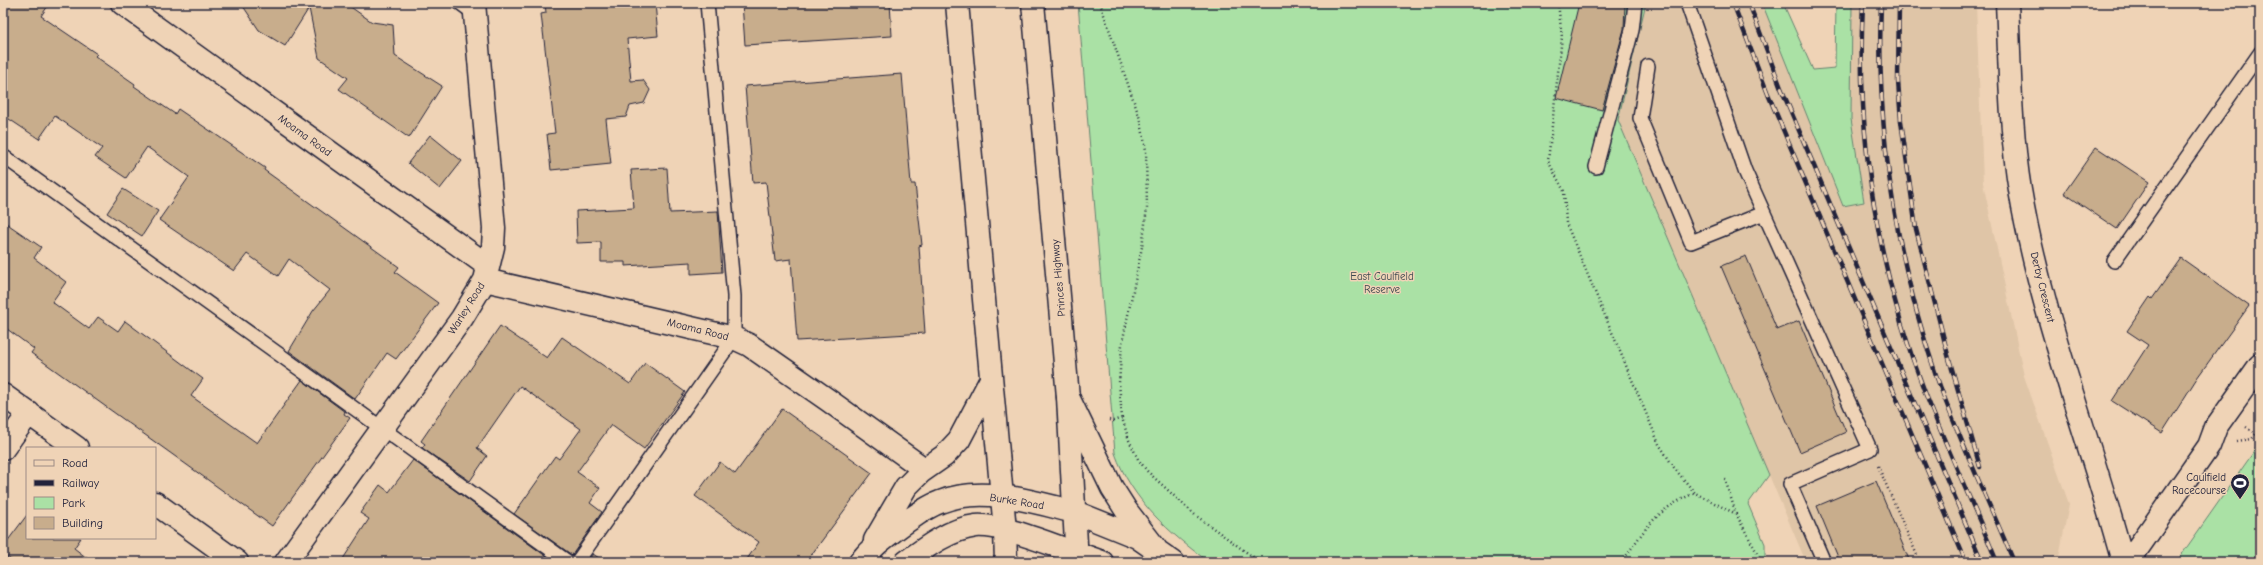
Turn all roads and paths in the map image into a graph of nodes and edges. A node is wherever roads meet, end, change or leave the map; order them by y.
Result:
1 (122, 3) edge
2 (707, 3) edge
3 (957, 3) edge
4 (1033, 3) edge
5 (1100, 3) edge
6 (1558, 3) edge
7 (1635, 3) edge
8 (1687, 3) edge
9 (2007, 3) edge
10 (470, 7) edge
11 (2260, 53) edge
12 (1648, 66) dead end
13 (3, 156) edge
14 (1596, 167) dead end
15 (1764, 213) junction
16 (2114, 261) dead end
17 (486, 273) junction
18 (734, 338) junction
19 (2260, 365) edge
20 (990, 381) junction
21 (3, 395) edge
22 (1068, 397) junction
23 (29, 413) junction
24 (1122, 418) junction
25 (1109, 420) dead end
26 (382, 428) junction
27 (2260, 428) edge
28 (2252, 439) dead end
29 (76, 447) edge
30 (3, 449) edge
31 (1870, 449) junction
32 (924, 469) junction
33 (1725, 479) dead end
34 (1695, 493) junction
35 (1001, 496) junction
36 (156, 505) edge
37 (1075, 512) junction
38 (1736, 514) junction
39 (1005, 530) junction
40 (866, 554) edge
41 (1165, 555) edge
42 (1077, 558) edge
43 (237, 562) edge
44 (286, 562) edge
45 (568, 562) edge
46 (577, 562) edge
47 (906, 562) edge
48 (1006, 562) edge
49 (1102, 562) edge
50 (1260, 562) edge
51 (1622, 562) edge
52 (1762, 562) edge
53 (1824, 562) edge
54 (1920, 562) edge
55 (2122, 562) edge
56 (2128, 562) edge

1 - 17 main road, Moama Road
2 - 18 lane
3 - 20 main road
4 - 22 main road, Princes Highway
5 - 24 path
6 - 34 path
7 - 14 lane
8 - 15 lane
9 - 55 main road, Derby Crescent
10 - 17 main road, Warley Road
11 - 16 lane
12 - 15 lane
13 - 26 lane
15 - 31 lane
17 - 18 main road, Moama Road
17 - 26 main road, Warley Road
18 - 32 main road, Moama Road
18 - 46 lane
19 - 56 main road
20 - 32 main road
20 - 35 main road
21 - 23 main road
22 - 37 main road, Princes Highway
22 - 41 main road
23 - 29 main road
23 - 30 main road
24 - 25 path
24 - 50 path
26 - 44 main road, Warley Road
26 - 45 lane
27 - 28 path
31 - 53 lane
31 - 54 path
32 - 40 main road
33 - 38 path
34 - 38 path
34 - 51 path
35 - 37 main road, Burke Road
35 - 39 main road
35 - 40 main road, Burke Road
36 - 43 main road
37 - 41 main road, Burke Road
37 - 42 main road, Princes Highway
38 - 52 path
39 - 42 main road
39 - 47 main road
39 - 48 main road
42 - 49 main road

